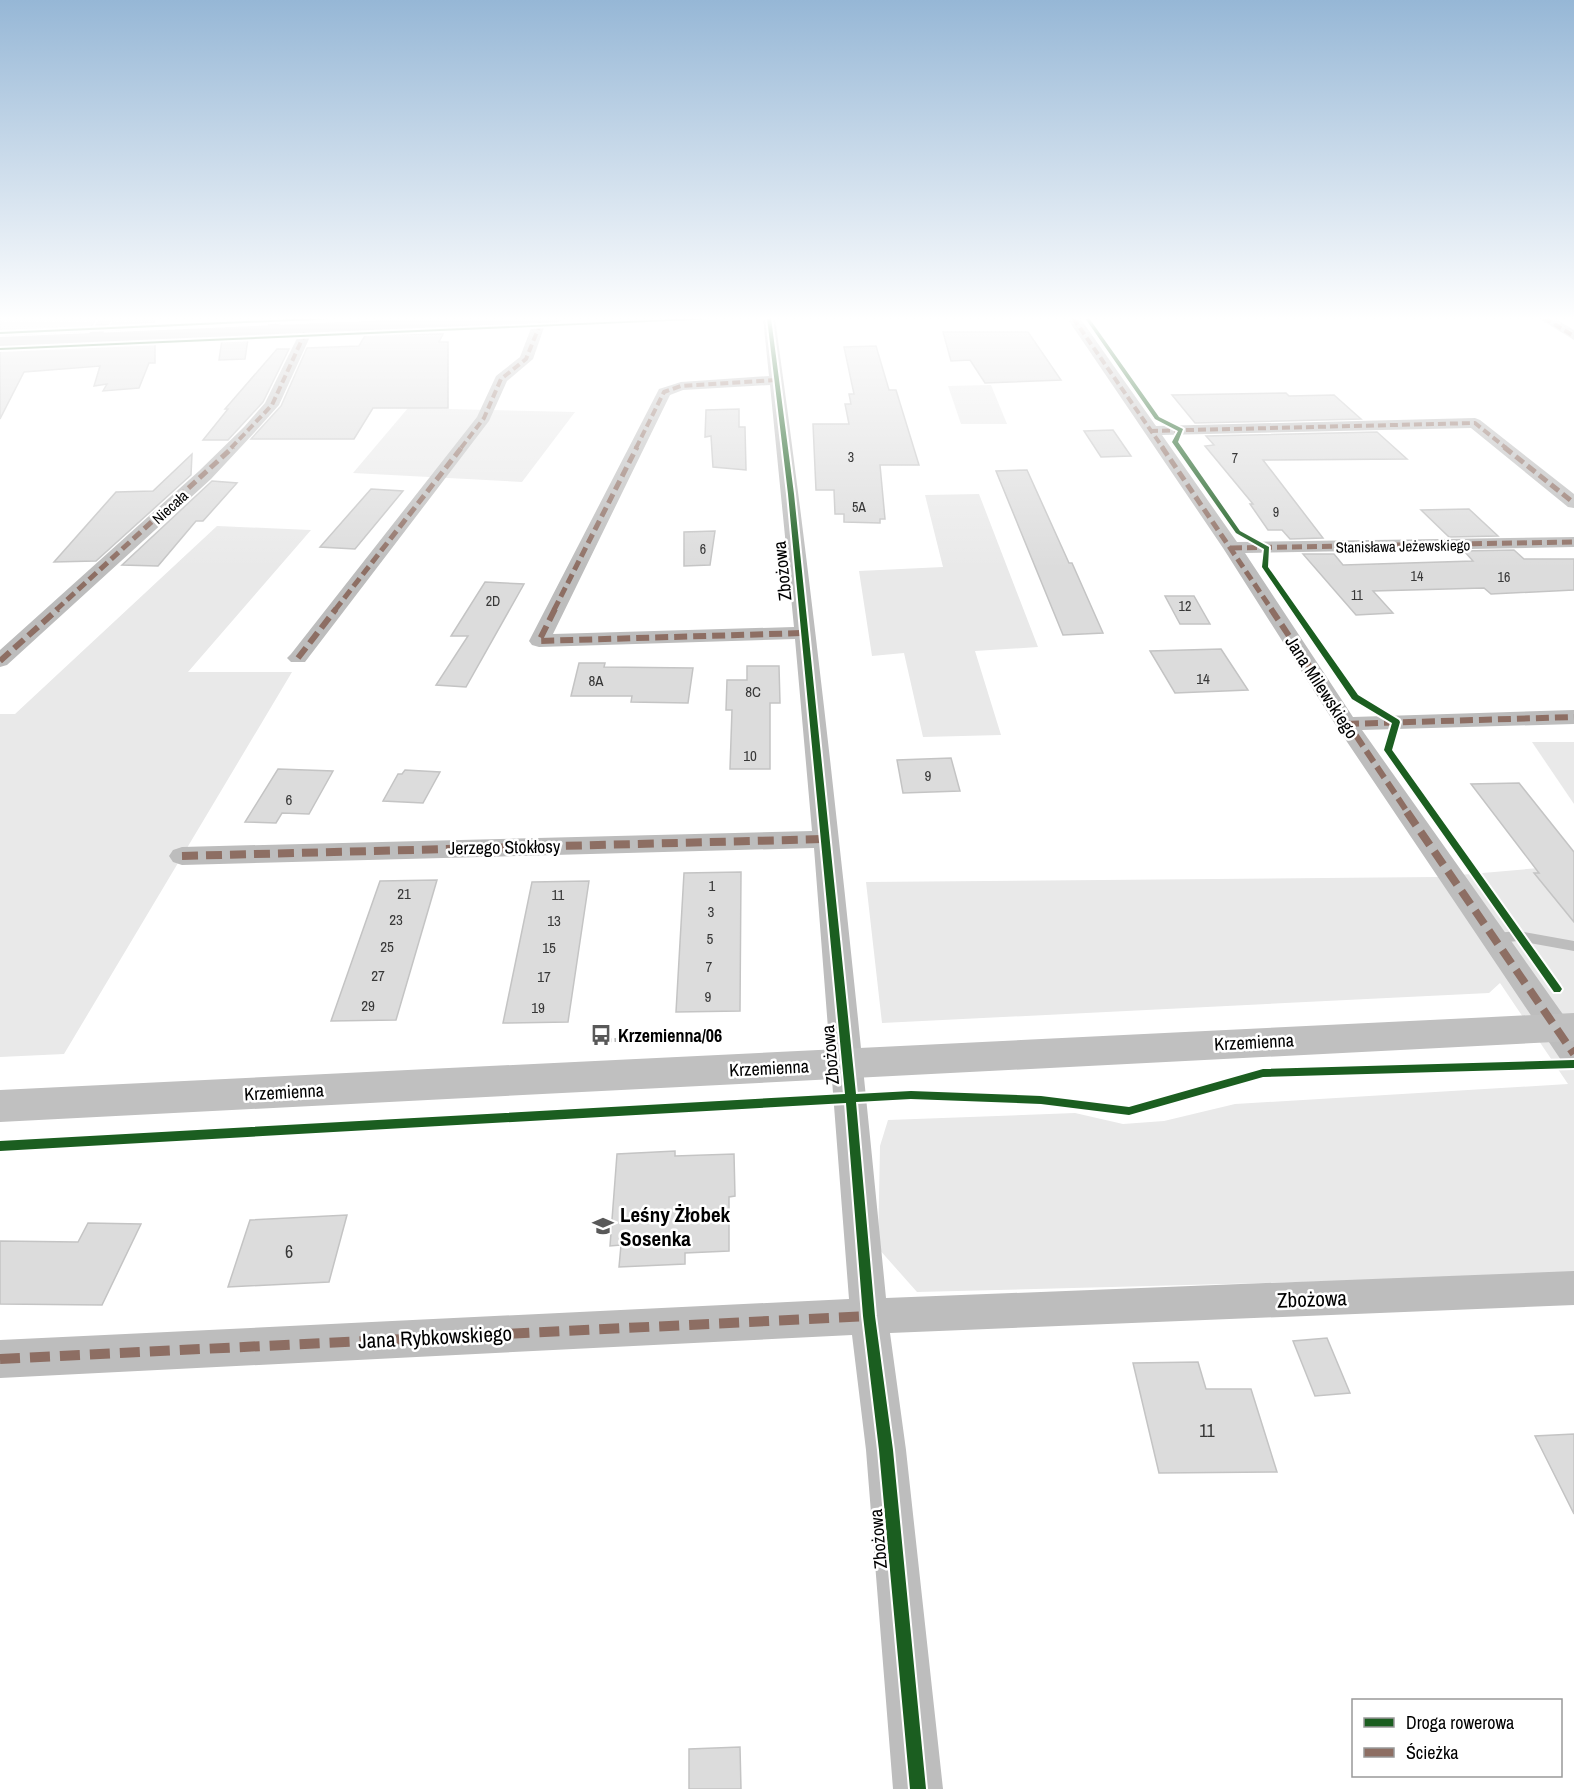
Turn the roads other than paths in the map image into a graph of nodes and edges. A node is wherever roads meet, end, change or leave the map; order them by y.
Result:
1 (274, 401) edge
2 (491, 401) edge
3 (659, 401) edge
4 (780, 401) edge
5 (1130, 401) edge
6 (1150, 430) junction
7 (1574, 503) edge
8 (1574, 542) edge
9 (1232, 548) junction
10 (805, 633) junction
11 (298, 658) dead end
12 (0, 661) edge
13 (1574, 717) edge
14 (1346, 724) junction
15 (826, 839) junction
16 (182, 856) dead end
17 (1495, 938) junction
18 (1574, 946) edge
19 (1568, 1036) edge
20 (847, 1064) junction
21 (0, 1106) edge
22 (1574, 1288) edge
23 (869, 1316) junction
24 (0, 1359) edge
25 (918, 1789) edge

1 - 12 street, Niecała
2 - 11 street
3 - 10 street
4 - 10 street, Zbożowa
5 - 6 street, Jana Milewskiego
6 - 7 street
6 - 9 street, Jana Milewskiego
8 - 9 street, Stanisława Jeżewskiego
9 - 14 street, Jana Milewskiego
10 - 15 street, Zbożowa
13 - 14 street
14 - 17 street, Jana Milewskiego
15 - 16 street, Jerzego Stokłosy
15 - 20 street, Zbożowa
17 - 18 lane
17 - 19 street, Jana Milewskiego
19 - 20 main road, Krzemienna
20 - 21 main road, Krzemienna
20 - 23 street, Zbożowa
22 - 23 street, Zbożowa
23 - 24 street, Jana Rybkowskiego
23 - 25 street, Zbożowa

